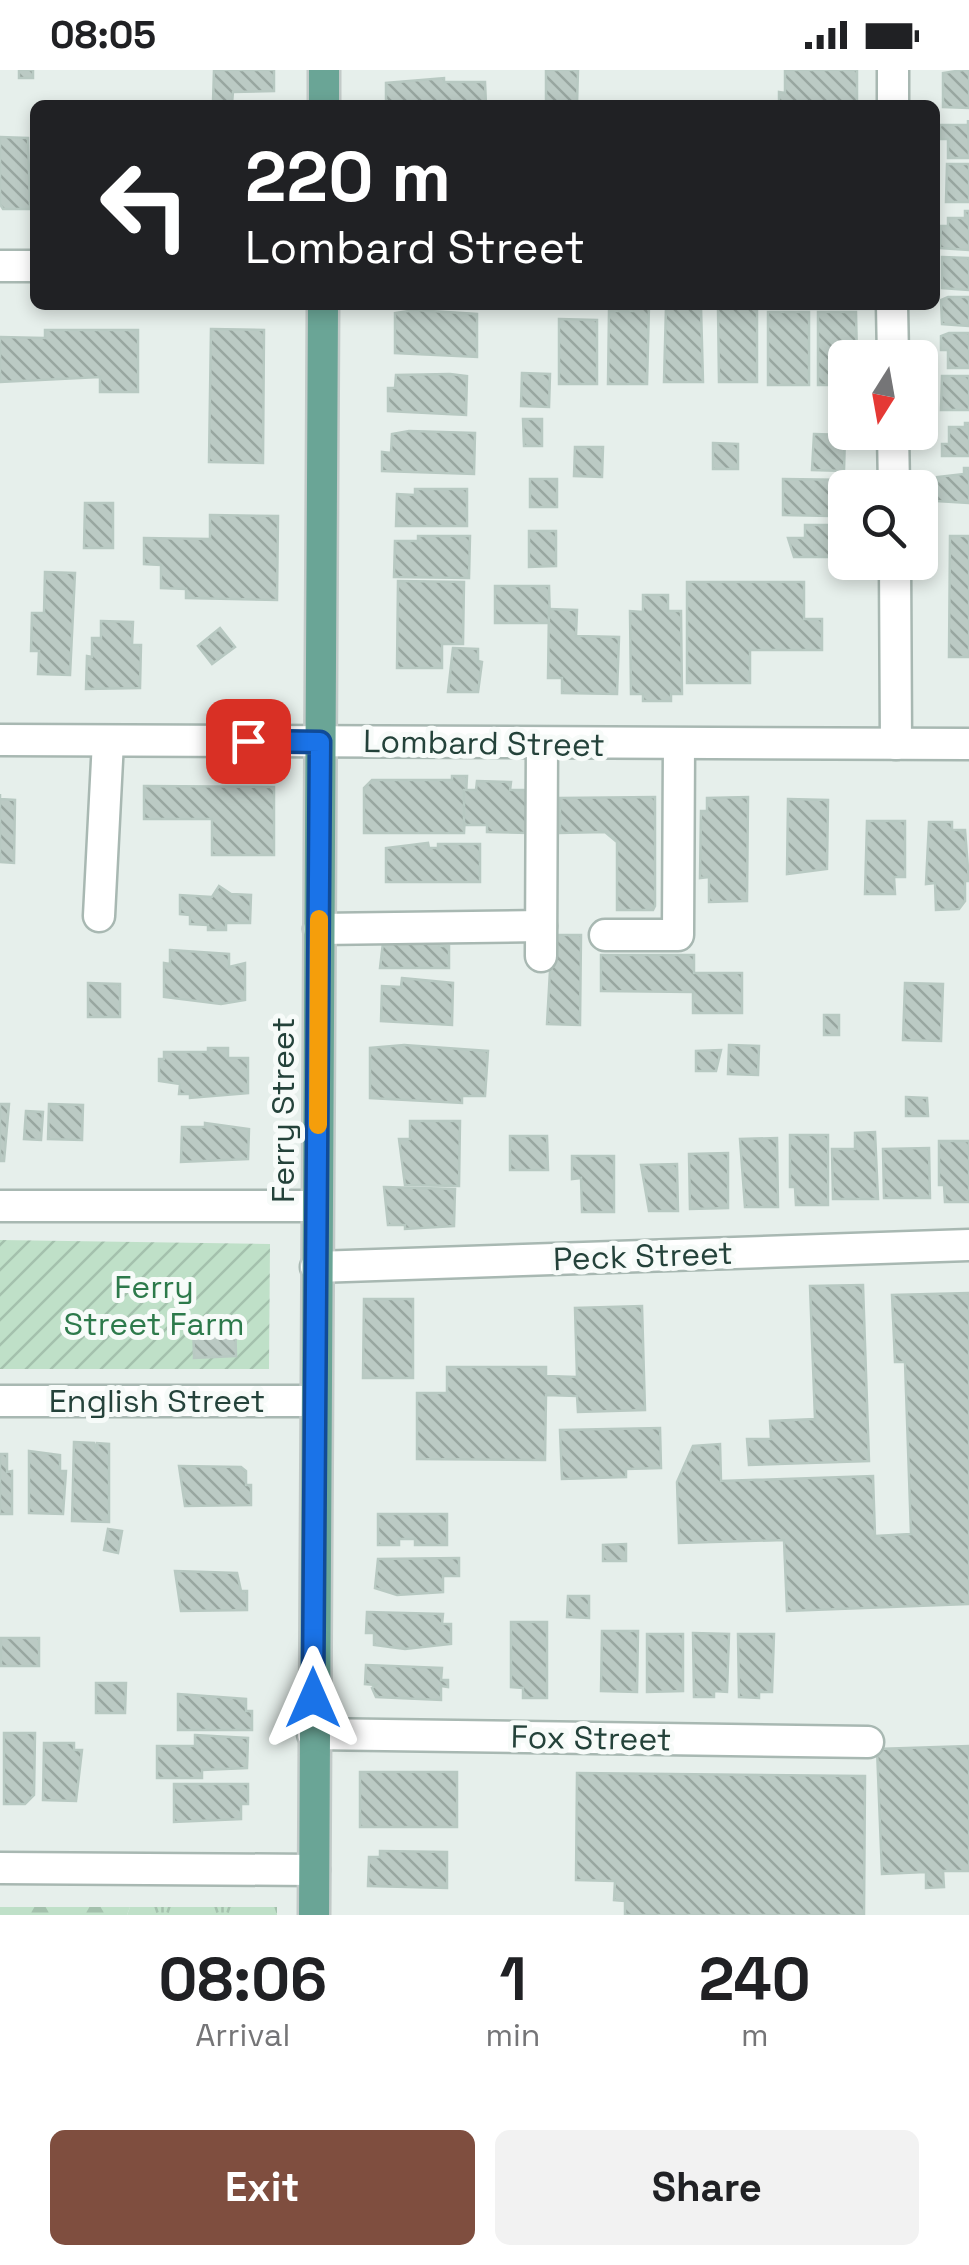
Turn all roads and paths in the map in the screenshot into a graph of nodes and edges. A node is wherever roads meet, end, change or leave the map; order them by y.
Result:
1 (324, 70) edge
2 (893, 70) edge
3 (324, 100) edge
4 (893, 100) edge
5 (0, 266) edge
6 (30, 266) edge
7 (323, 310) edge
8 (892, 310) edge
9 (892, 340) edge
10 (895, 580) edge
11 (0, 740) edge
12 (108, 740) junction
13 (320, 742) junction
14 (542, 744) junction
15 (896, 744) junction
16 (969, 744) edge
17 (678, 745) junction
18 (99, 916) dead end
19 (319, 929) junction
20 (605, 935) dead end
21 (0, 1206) edge
22 (317, 1206) junction
23 (969, 1245) edge
24 (316, 1267) junction
25 (0, 1401) edge
26 (315, 1401) junction
27 (313, 1734) junction
28 (868, 1742) dead end
29 (0, 1868) edge
30 (314, 1870) junction
31 (314, 1915) edge

1 - 3 main road
2 - 4 street
5 - 6 street
7 - 13 main road, Ferry Street
8 - 9 street
10 - 15 street
11 - 12 street, Lombard Street
12 - 13 street, Lombard Street
12 - 18 street
13 - 14 street, Lombard Street
13 - 19 main road, Ferry Street
14 - 17 street, Lombard Street
14 - 19 street
15 - 16 street, Lombard Street
15 - 17 street, Lombard Street
17 - 20 street
19 - 22 main road, Ferry Street
21 - 22 street
22 - 24 main road, Ferry Street
23 - 24 street, Peck Street
24 - 26 main road, Ferry Street
25 - 26 street, English Street
26 - 27 main road, Ferry Street
27 - 28 street, Fox Street
27 - 30 main road, Ferry Street
29 - 30 street
30 - 31 main road, Ferry Street

